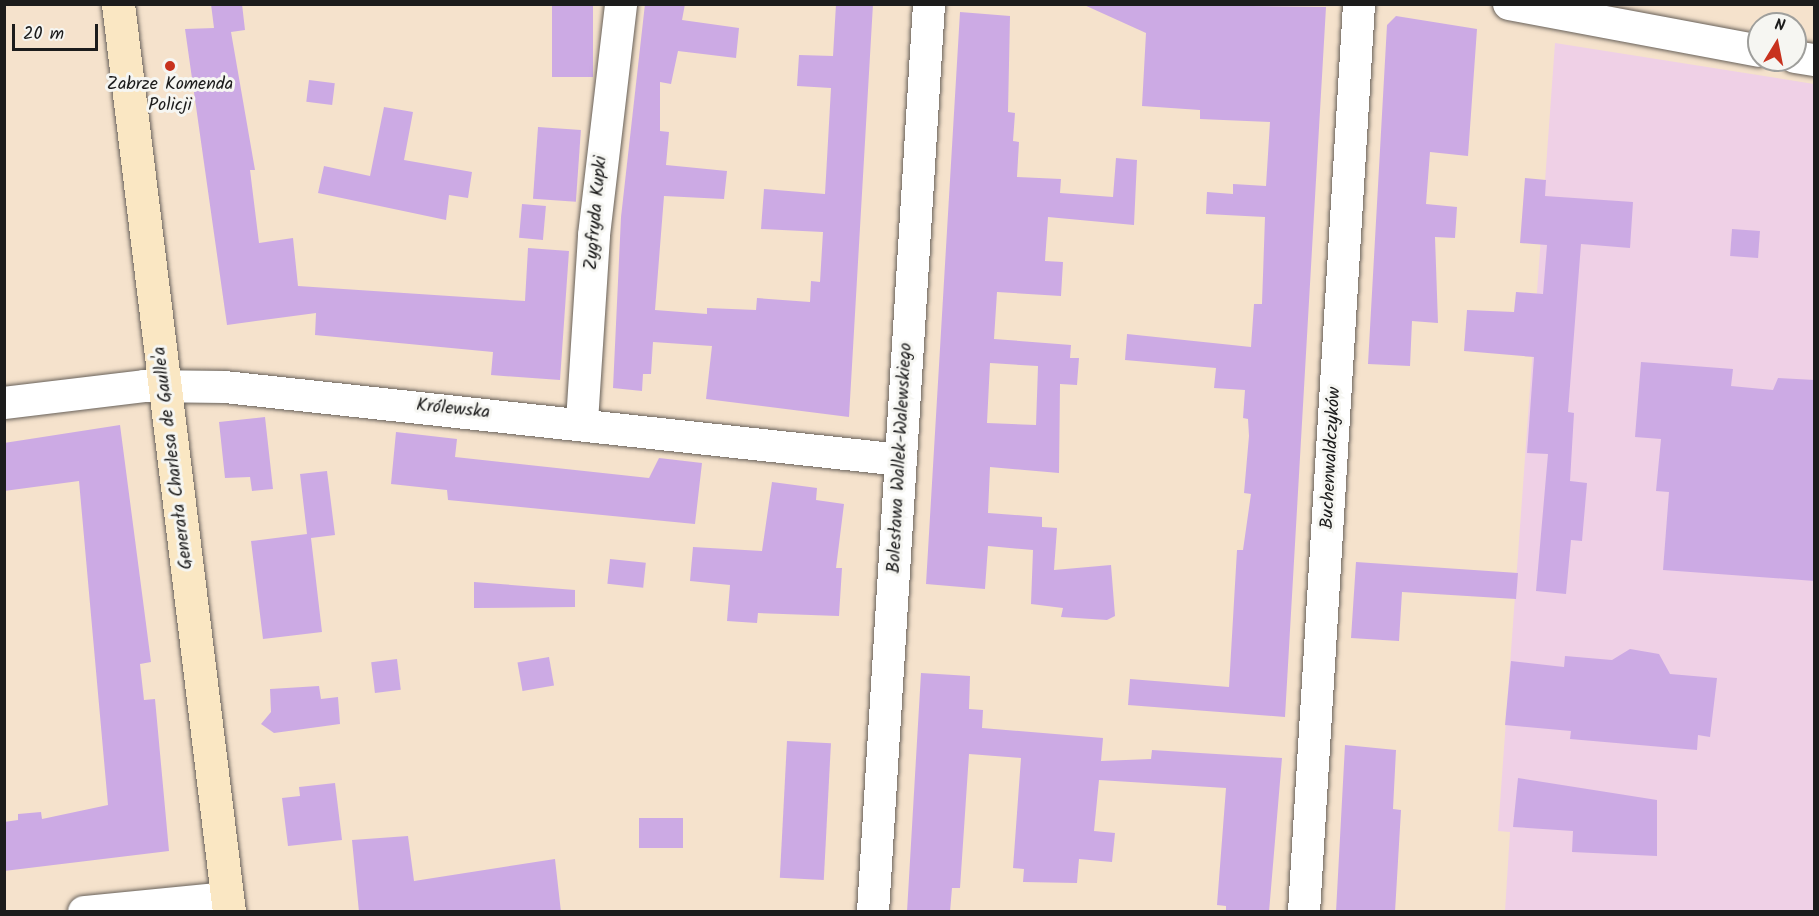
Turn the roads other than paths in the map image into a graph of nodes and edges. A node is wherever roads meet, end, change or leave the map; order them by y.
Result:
1 (118, 4) edge
2 (621, 4) edge
3 (929, 4) edge
4 (1359, 4) edge
5 (1509, 4) edge
6 (1747, 49) edge
7 (165, 386) junction
8 (4, 403) edge
9 (582, 422) junction
10 (901, 460) junction
11 (228, 904) edge
12 (84, 912) edge
13 (873, 912) edge
14 (1304, 912) edge

1 - 7 main road, Generała Charlesa de Gaulle'a
2 - 9 street, Zygfryda Kupki
3 - 10 street, Bolesława Wallek-Walewskiego
4 - 14 street, Buchenwaldczyków
5 - 6 street
7 - 8 street, Królewska
7 - 9 street, Królewska
7 - 11 main road, Generała Charlesa de Gaulle'a
9 - 10 street, Królewska
10 - 13 street, Bolesława Wallek-Walewskiego
11 - 12 street

